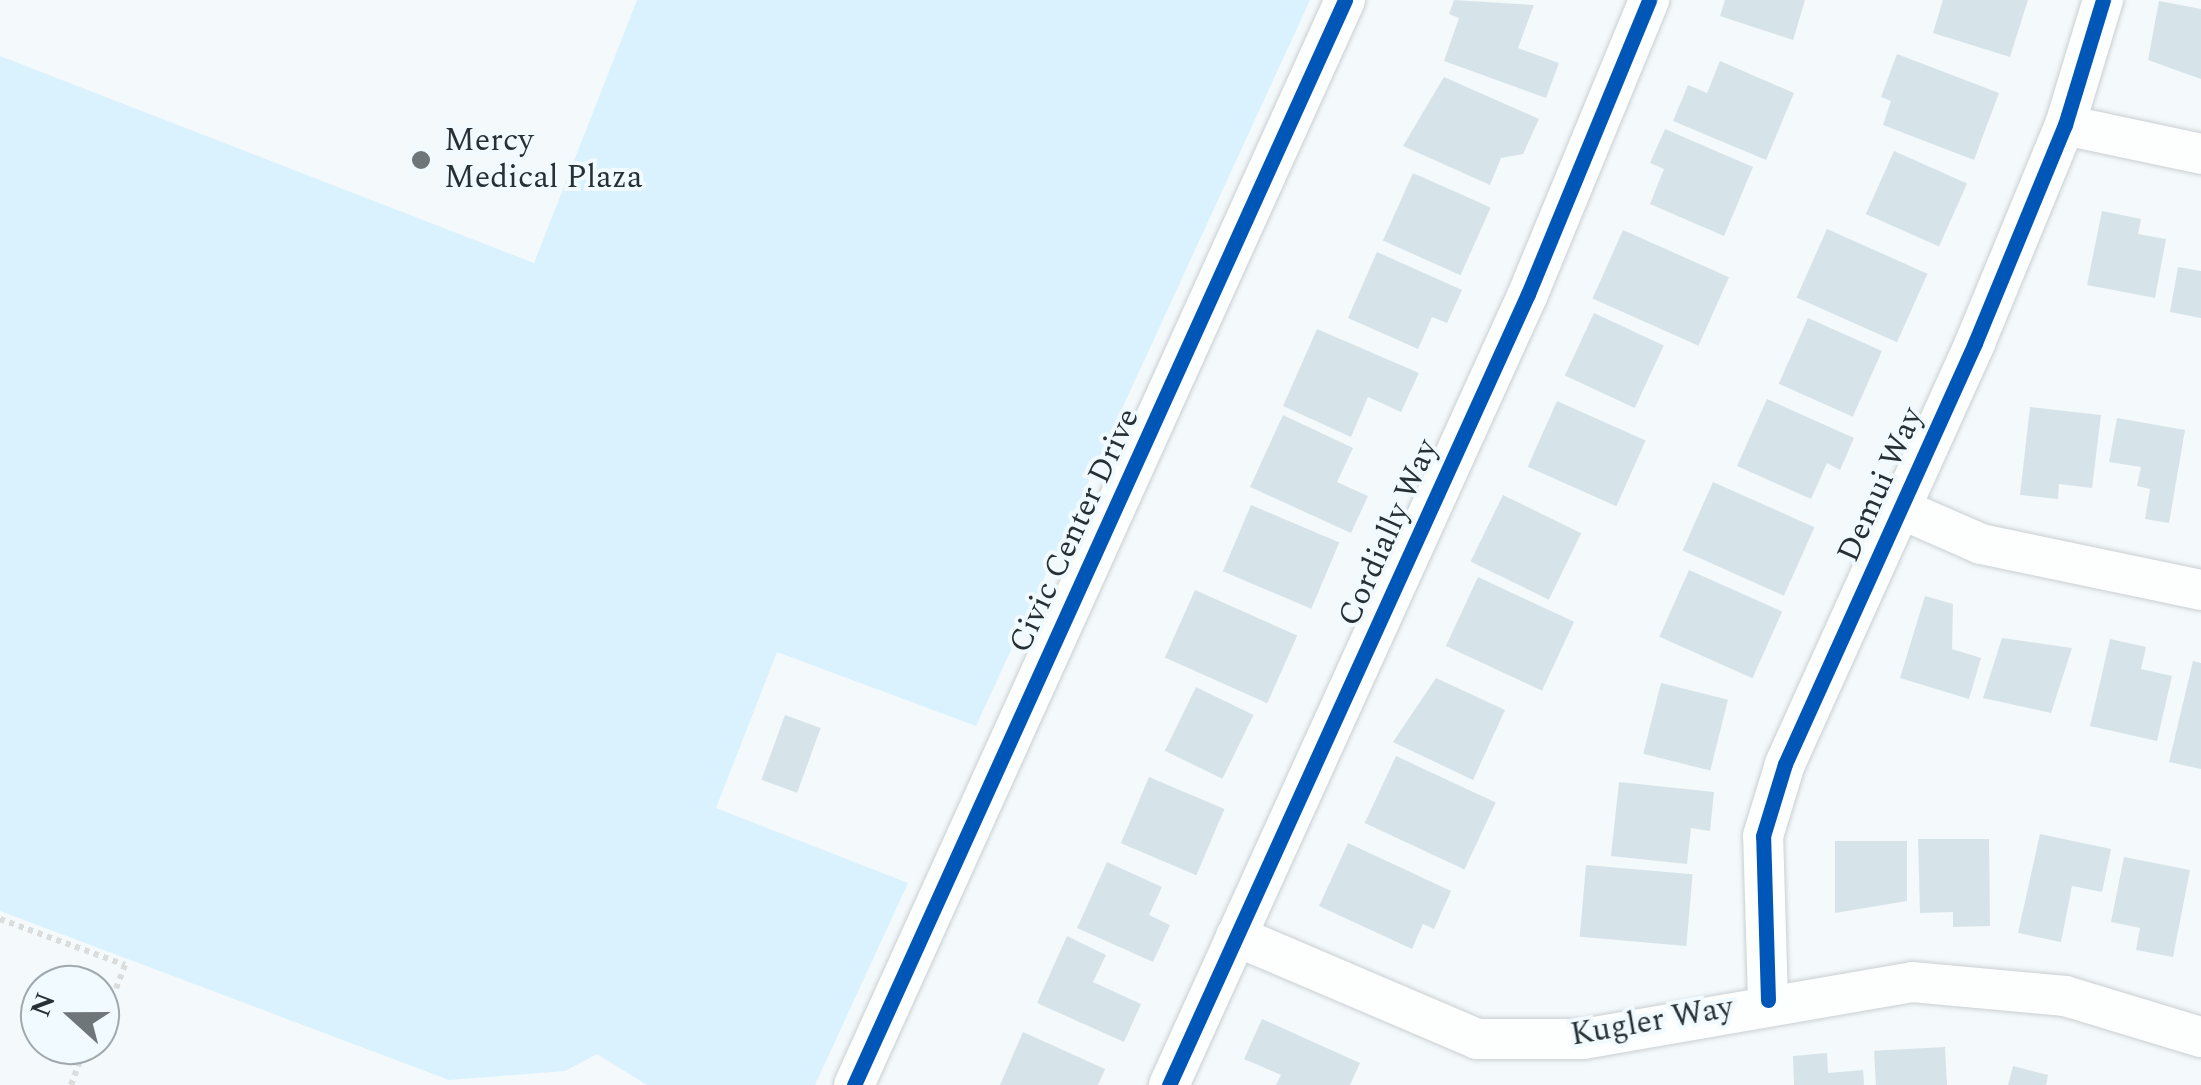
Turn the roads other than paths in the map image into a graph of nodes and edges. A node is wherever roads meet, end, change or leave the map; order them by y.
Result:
1 (1345, 0) edge
2 (1650, 0) edge
3 (2103, 0) edge
4 (2065, 125) junction
5 (2201, 154) edge
6 (1901, 509) junction
7 (2201, 590) edge
8 (1236, 936) junction
9 (1768, 1000) junction
10 (2201, 1037) edge
11 (854, 1085) edge
12 (1169, 1085) edge

1 - 11 street, Civic Center Drive
2 - 8 street, Cordially Way
3 - 4 street, Demui Way
4 - 5 street
4 - 6 street, Demui Way
6 - 7 street
6 - 9 street, Demui Way
8 - 9 street, Kugler Way
8 - 12 street, Cordially Way
9 - 10 street, Kugler Way

